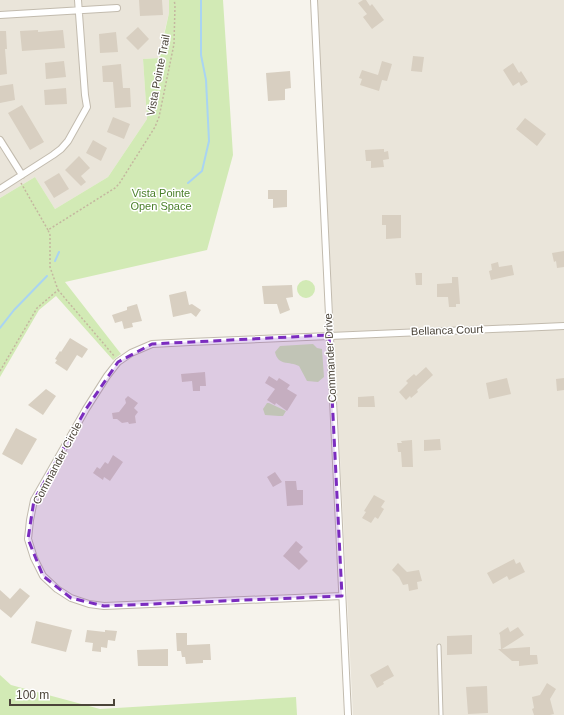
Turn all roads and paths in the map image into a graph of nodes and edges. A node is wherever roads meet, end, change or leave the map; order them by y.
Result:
1 (78, 0) edge
2 (174, 0) edge
3 (314, 0) edge
4 (117, 8) dead end
5 (79, 10) junction
6 (0, 15) edge
7 (0, 140) edge
8 (22, 175) junction
9 (21, 184) dead end
10 (0, 188) edge
11 (48, 230) junction
12 (58, 290) junction
13 (564, 326) edge
14 (329, 335) junction
15 (118, 362) junction
16 (0, 371) edge
17 (342, 596) junction
18 (439, 646) dead end
19 (348, 715) edge
20 (441, 715) edge

1 - 5 street
2 - 11 path, Vista Pointe Trail
3 - 14 street, Commander Drive
4 - 5 street
5 - 6 street
5 - 8 street
7 - 8 street
8 - 10 street
9 - 11 path
11 - 12 path
12 - 15 path
12 - 16 path
13 - 14 street, Bellanca Court
14 - 15 street, Commander Circle
14 - 17 street, Commander Drive
15 - 17 street, Commander Circle
17 - 19 street, Commander Drive
18 - 20 lane

